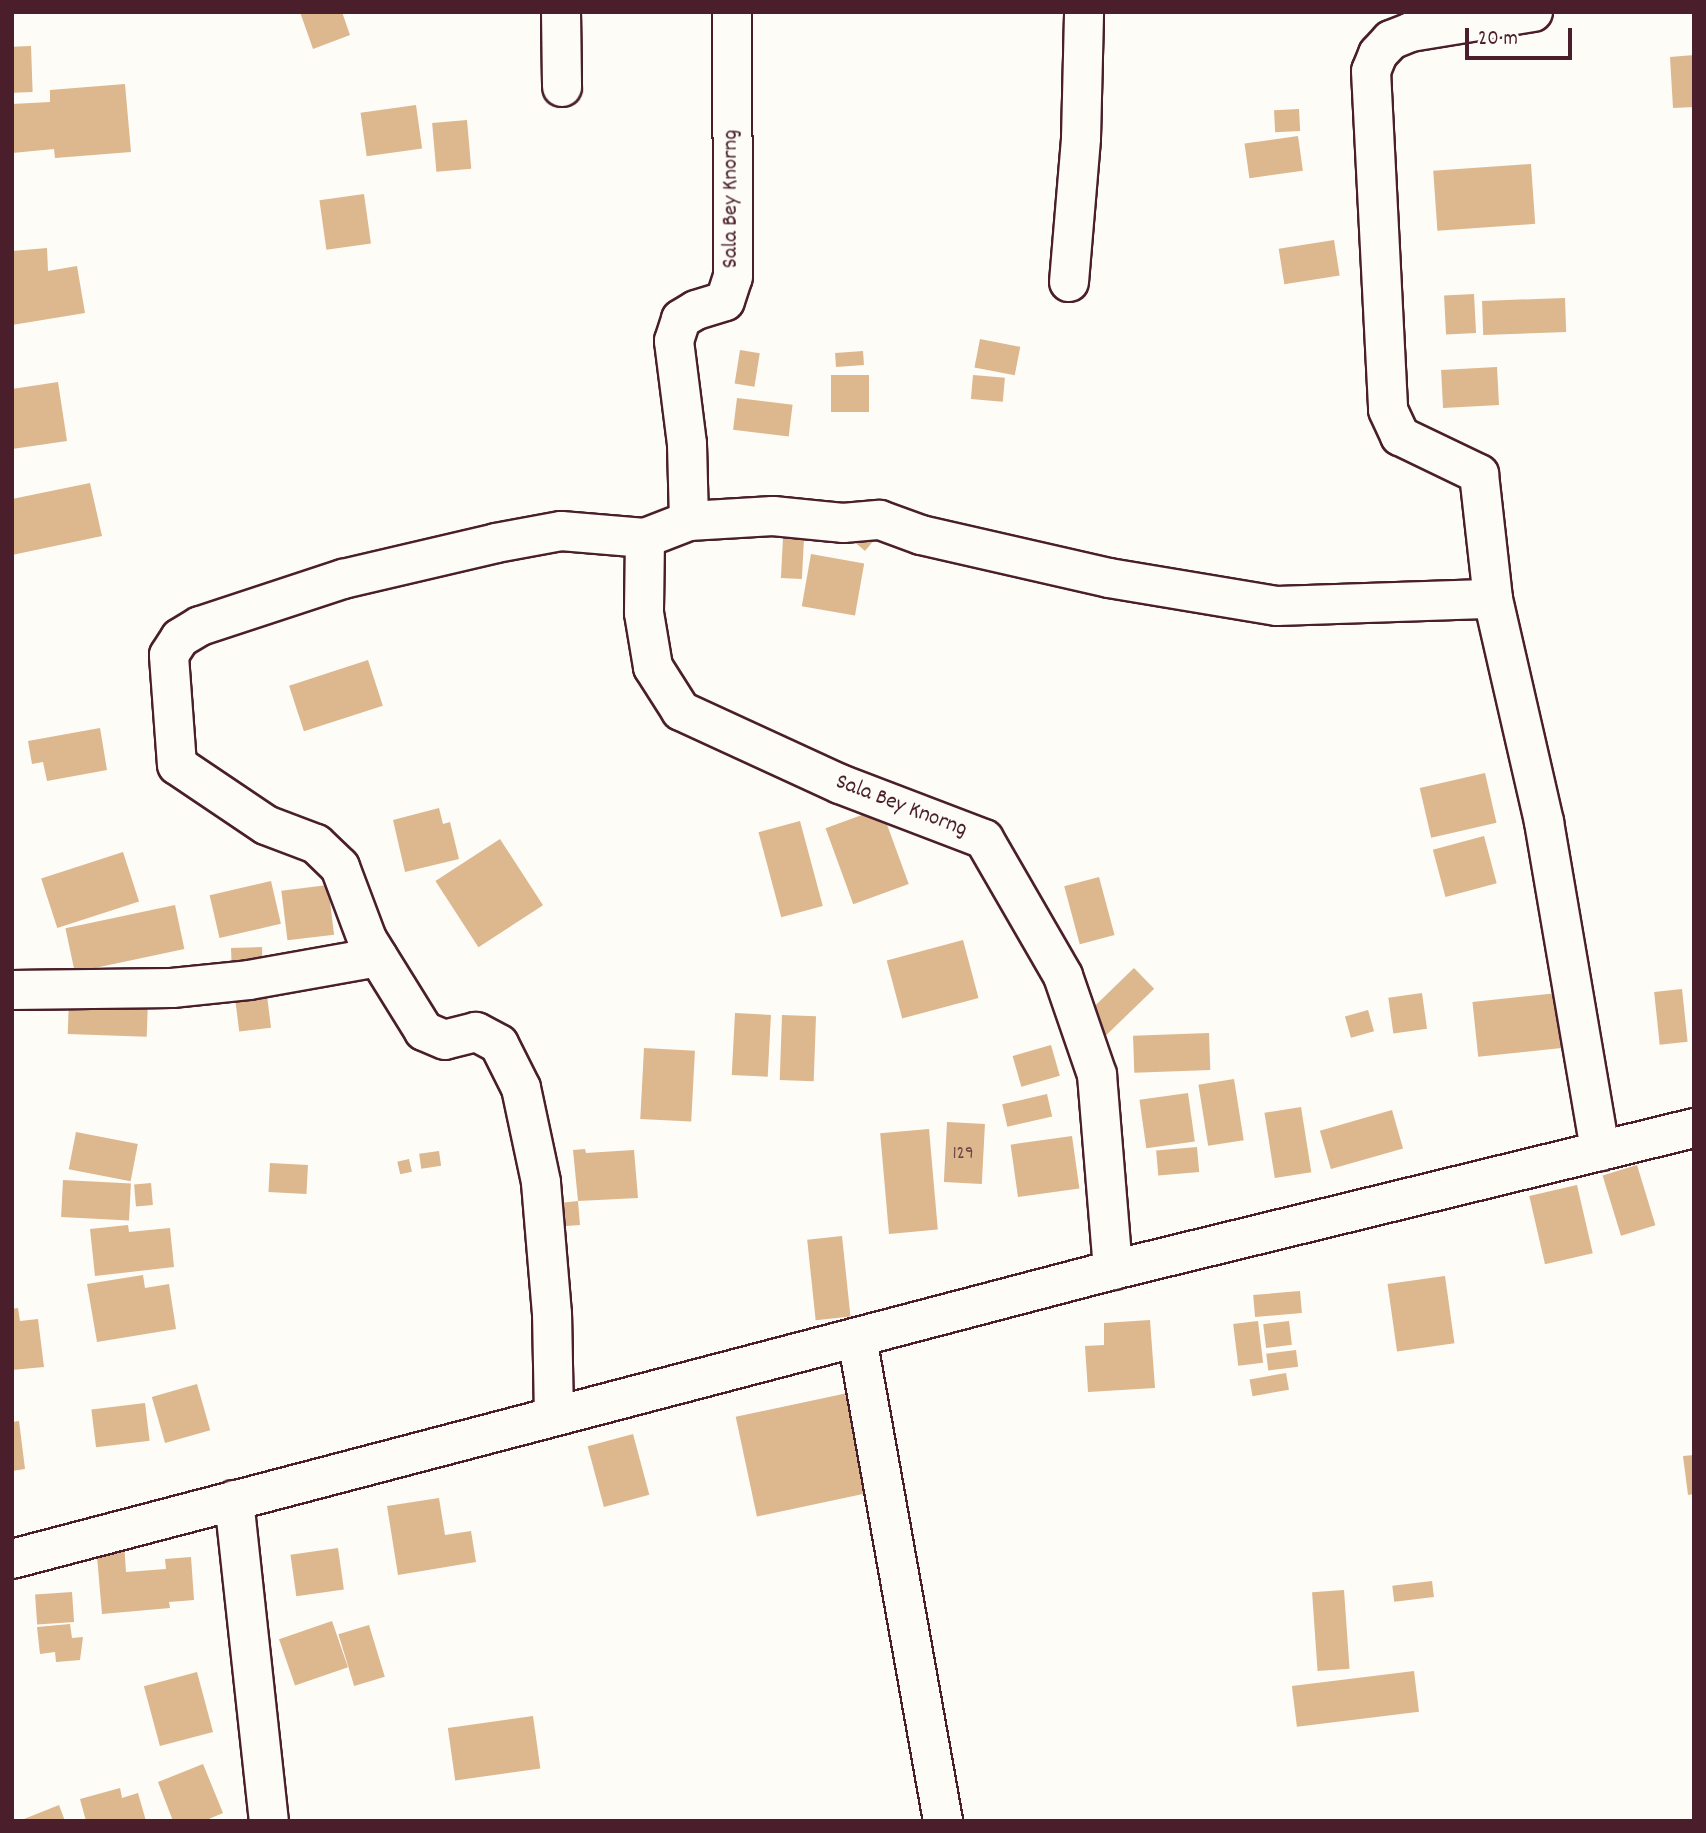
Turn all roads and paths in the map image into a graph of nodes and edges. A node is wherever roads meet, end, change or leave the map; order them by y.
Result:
1 (561, 12) edge
2 (732, 12) edge
3 (1084, 12) edge
4 (1533, 12) edge
5 (562, 87) dead end
6 (1069, 282) dead end
7 (689, 521) junction
8 (645, 538) junction
9 (1493, 598) junction
10 (378, 957) junction
11 (12, 990) edge
12 (1694, 1128) edge
13 (1600, 1151) junction
14 (1113, 1270) junction
15 (857, 1338) junction
16 (554, 1416) junction
17 (234, 1500) junction
18 (12, 1559) edge
19 (269, 1821) edge
20 (943, 1821) edge

1 - 5 street
2 - 7 street, Sala Bey Knorng
3 - 6 street
4 - 9 street
7 - 8 street
7 - 9 street
8 - 10 street
8 - 14 street, Sala Bey Knorng
9 - 13 street
10 - 11 street
10 - 16 street
12 - 13 street
13 - 14 street
14 - 15 street
15 - 16 street
15 - 20 street
16 - 17 street
17 - 18 street
17 - 19 street

